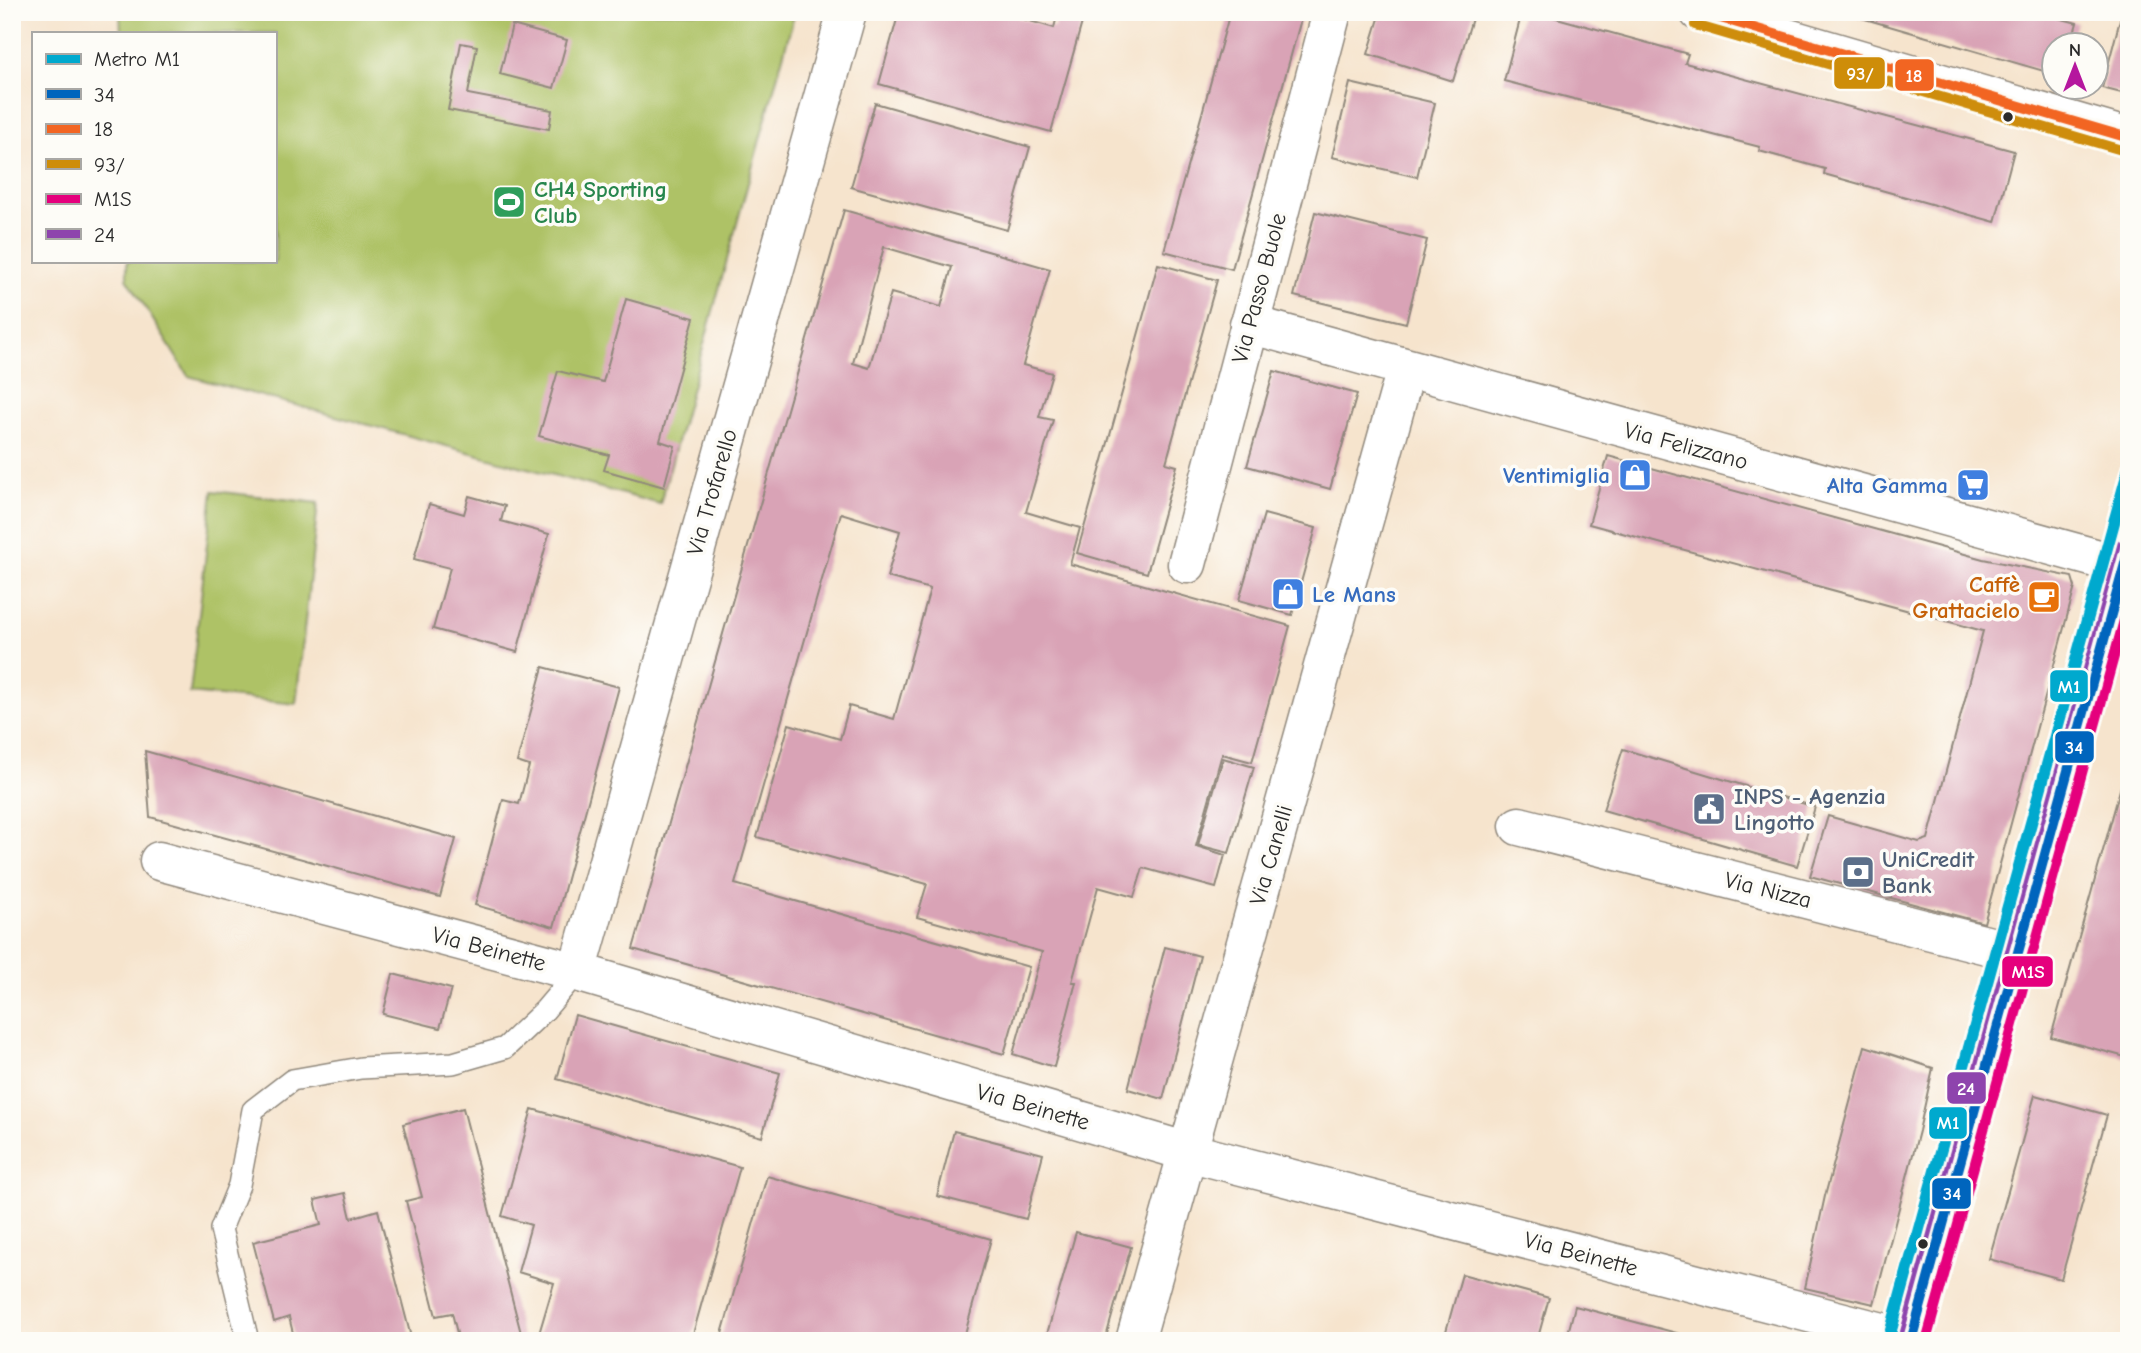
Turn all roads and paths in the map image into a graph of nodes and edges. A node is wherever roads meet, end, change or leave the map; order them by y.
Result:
1 (847, 12) edge
2 (1332, 12) edge
3 (1699, 12) edge
4 (2129, 138) edge
5 (1250, 324) junction
6 (1406, 369) junction
7 (2126, 557) edge
8 (1187, 564) dead end
9 (1519, 826) dead end
10 (159, 860) dead end
11 (2018, 953) junction
12 (577, 972) junction
13 (1188, 1152) junction
14 (1913, 1340) edge
15 (248, 1341) edge
16 (1135, 1341) edge

1 - 12 street, Via Trofarello
2 - 5 street, Via Passo Buole
3 - 4 street
5 - 6 street, Via Felizzano
5 - 8 street, Via Passo Buole
6 - 7 street, Via Felizzano
6 - 13 street, Via Canelli
7 - 11 street
9 - 11 street, Via Nizza
10 - 12 street, Via Beinette
11 - 14 street
12 - 13 street, Via Beinette
12 - 15 lane
13 - 14 street, Via Beinette
13 - 16 street, Via Canelli

